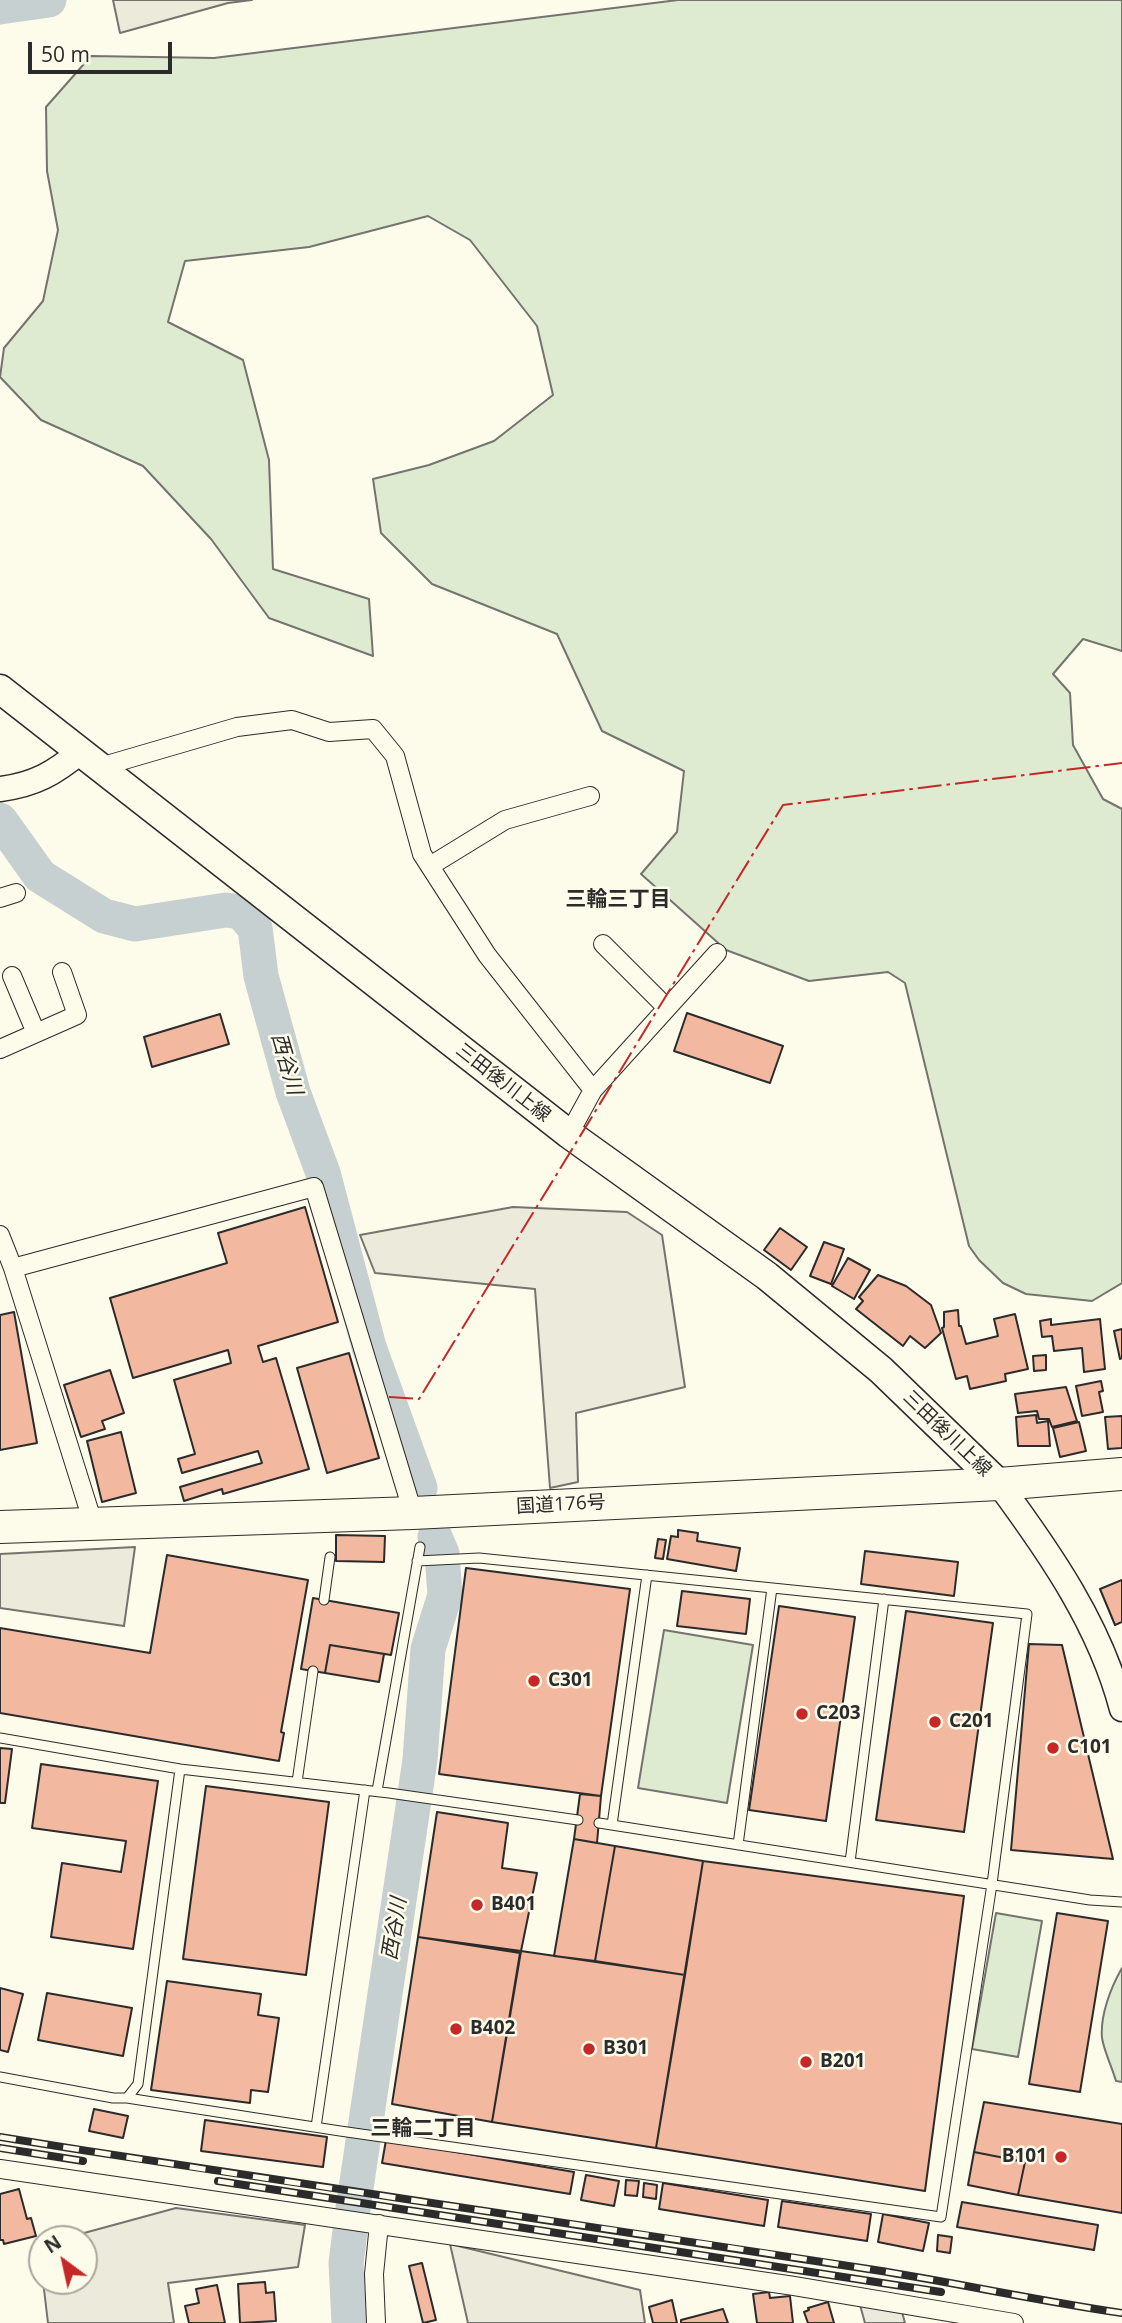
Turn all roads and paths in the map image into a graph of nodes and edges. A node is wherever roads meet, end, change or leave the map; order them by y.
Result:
1 (0, 689) edge
2 (91, 759) junction
3 (0, 789) edge
4 (590, 796) dead end
5 (429, 866) junction
6 (603, 944) dead end
7 (717, 953) dead end
8 (62, 972) dead end
9 (12, 976) dead end
10 (667, 1009) junction
11 (36, 1034) junction
12 (0, 1049) edge
13 (593, 1090) junction
14 (569, 1134) junction
15 (0, 1235) edge
16 (13, 1268) junction
17 (1122, 1474) edge
18 (999, 1484) junction
19 (413, 1513) junction
20 (93, 1524) junction
21 (0, 1527) edge
22 (420, 1547) dead end
23 (330, 1557) dead end
24 (417, 1561) junction
25 (647, 1575) junction
26 (772, 1588) junction
27 (324, 1600) dead end
28 (884, 1600) junction
29 (1116, 1663) edge
30 (313, 1671) dead end
31 (1122, 1709) edge
32 (0, 1738) edge
33 (180, 1769) junction
34 (297, 1782) junction
35 (366, 1790) junction
36 (377, 1791) junction
37 (578, 1820) dead end
38 (599, 1823) dead end
39 (612, 1825) junction
40 (738, 1845) junction
41 (850, 1862) junction
42 (992, 1884) junction
43 (1122, 1902) edge
44 (0, 2077) edge
45 (127, 2098) junction
46 (316, 2127) junction
47 (0, 2169) edge
48 (379, 2224) junction
49 (376, 2323) edge
50 (1014, 2323) edge

1 - 2 main road, 三田後川上線
2 - 3 street
2 - 5 street
2 - 14 main road, 三田後川上線
4 - 5 street
5 - 13 street
6 - 10 street
7 - 10 street
8 - 11 street
9 - 11 street
10 - 13 street
11 - 12 street
13 - 14 street
14 - 18 main road, 三田後川上線
15 - 16 street
16 - 19 street
16 - 20 street
17 - 18 highway, 国道176号
18 - 19 highway, 国道176号
18 - 29 street
19 - 20 highway, 国道176号
20 - 21 highway, 国道176号
22 - 24 lane
23 - 27 lane
24 - 25 lane
24 - 36 lane
25 - 26 lane
25 - 39 lane
26 - 28 lane
26 - 40 lane
28 - 41 lane
28 - 42 lane
29 - 31 street
30 - 34 lane
32 - 33 lane
33 - 34 lane
33 - 45 lane
34 - 35 lane
35 - 36 lane
35 - 46 lane
36 - 37 lane
38 - 39 lane
39 - 40 lane
40 - 41 lane
41 - 42 lane
42 - 43 lane
42 - 46 lane
44 - 45 lane
45 - 46 lane
47 - 48 street
48 - 49 street
48 - 50 street

